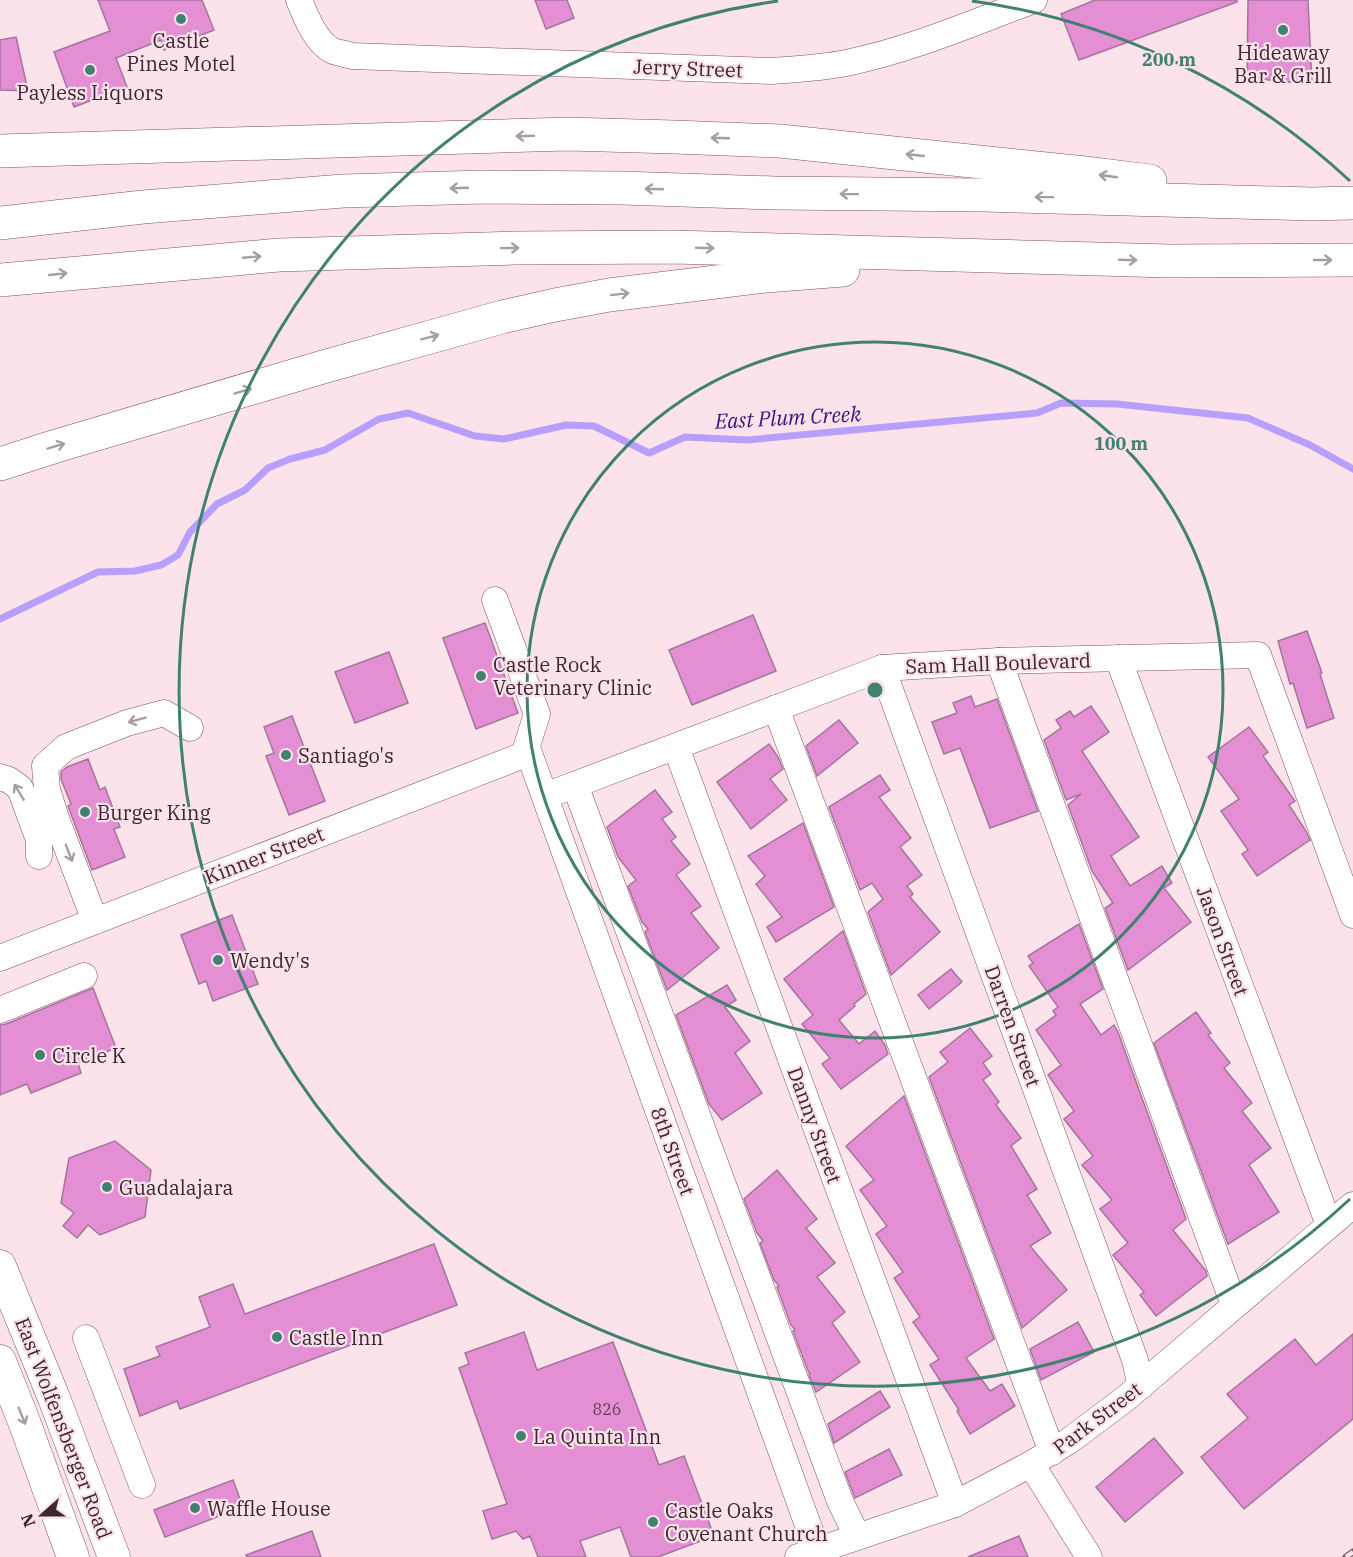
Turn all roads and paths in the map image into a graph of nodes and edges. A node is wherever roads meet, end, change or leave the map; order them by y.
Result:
1 (300, 0) edge
2 (1034, 0) edge
3 (0, 151) edge
4 (1353, 203) edge
5 (1312, 204) junction
6 (0, 223) edge
7 (1069, 258) junction
8 (1353, 260) edge
9 (0, 280) edge
10 (0, 464) edge
11 (495, 600) dead end
12 (1118, 658) junction
13 (999, 661) junction
14 (882, 668) junction
15 (776, 708) junction
16 (190, 728) dead end
17 (676, 747) junction
18 (526, 754) junction
19 (0, 777) edge
20 (575, 785) junction
21 (545, 796) junction
22 (39, 856) dead end
23 (1353, 915) edge
24 (95, 921) junction
25 (0, 958) edge
26 (84, 976) dead end
27 (0, 1010) edge
28 (1353, 1205) edge
29 (1329, 1225) junction
30 (0, 1266) edge
31 (1234, 1305) junction
32 (86, 1338) dead end
33 (0, 1361) edge
34 (1141, 1386) junction
35 (1041, 1458) junction
36 (142, 1485) dead end
37 (955, 1504) junction
38 (857, 1536) junction
39 (808, 1553) edge
40 (73, 1557) edge
41 (114, 1557) edge
42 (1089, 1557) edge

1 - 2 street, Jerry Street
5 -> 3 highway
4 - 5 highway
5 -> 6 highway
7 -> 8 highway
9 -> 7 highway
10 -> 7 highway
11 - 18 street
12 - 13 street, Sam Hall Boulevard
12 - 23 street, Sam Hall Boulevard
12 - 29 street, Jason Street
13 - 14 street, Sam Hall Boulevard
13 - 31 street
14 - 15 street, Sam Hall Boulevard
14 - 34 street, Darren Street
15 - 17 street, Sam Hall Boulevard
15 - 35 street
16 -> 24 street
17 - 20 street, Sam Hall Boulevard
17 - 37 street, Danny Street
18 - 21 street, 8th Street
18 - 24 street, Kinner Street
22 -> 19 street
20 - 21 street, Sam Hall Boulevard
20 - 38 street
21 - 39 street, 8th Street
24 - 25 street, Kinner Street
26 - 27 street
28 - 29 street, Park Street
29 - 31 street, Park Street
30 - 41 main road, East Wolfensberger Road
31 - 34 street, Park Street
32 - 36 street
33 -> 40 main road, East Wolfensberger Road
34 - 35 street, Park Street
35 - 37 street, Park Street
35 - 42 street
37 - 38 street, Park Street
38 - 39 street, Park Street

